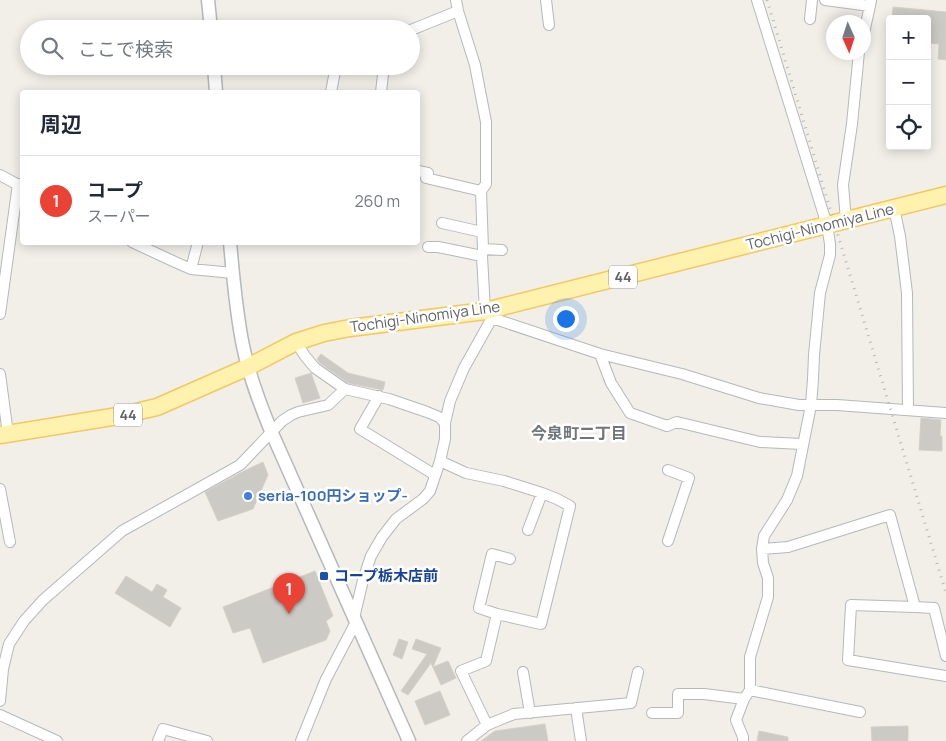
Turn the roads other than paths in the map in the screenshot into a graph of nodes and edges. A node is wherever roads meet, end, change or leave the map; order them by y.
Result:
1 (208, 0) edge
2 (456, 0) edge
3 (546, 0) edge
4 (756, 0) edge
5 (812, 0) edge
6 (825, 0) edge
7 (870, 3) edge
8 (458, 11) junction
9 (810, 19) dead end
10 (209, 20) edge
11 (549, 24) dead end
12 (420, 26) edge
13 (858, 60) edge
14 (215, 75) edge
15 (334, 75) edge
16 (383, 75) edge
17 (216, 90) edge
18 (331, 90) edge
19 (381, 90) edge
20 (420, 171) edge
21 (0, 175) edge
22 (20, 185) edge
23 (481, 191) junction
24 (946, 195) edge
25 (894, 208) junction
26 (846, 220) junction
27 (442, 224) dead end
28 (827, 225) junction
29 (482, 232) junction
30 (138, 245) edge
31 (197, 245) edge
32 (230, 245) edge
33 (428, 247) dead end
34 (502, 250) dead end
35 (483, 252) junction
36 (191, 268) junction
37 (233, 273) junction
38 (0, 314) edge
39 (488, 314) junction
40 (296, 342) junction
41 (600, 354) junction
42 (248, 367) junction
43 (0, 374) edge
44 (345, 389) junction
45 (379, 396) junction
46 (811, 405) junction
47 (908, 410) junction
48 (946, 413) edge
49 (446, 423) junction
50 (271, 431) junction
51 (4, 435) edge
52 (802, 444) junction
53 (440, 461) junction
54 (668, 470) dead end
55 (435, 475) junction
56 (0, 489) edge
57 (542, 493) junction
58 (528, 530) dead end
59 (10, 542) dead end
60 (668, 542) dead end
61 (762, 549) junction
62 (510, 559) dead end
63 (915, 607) junction
64 (497, 614) junction
65 (355, 620) junction
66 (946, 656) edge
67 (523, 672) dead end
68 (638, 672) dead end
69 (946, 676) edge
70 (747, 695) junction
71 (0, 701) edge
72 (576, 708) junction
73 (530, 712) junction
74 (860, 712) dead end
75 (652, 713) dead end
76 (0, 715) edge
77 (487, 725) junction
78 (57, 741) edge
79 (158, 741) edge
80 (207, 741) edge
81 (301, 741) edge
82 (409, 741) edge
83 (467, 741) edge
84 (581, 741) edge
85 (743, 741) edge

1 - 10 street
2 - 8 street
3 - 11 street
4 - 28 street
5 - 9 street
6 - 7 street
8 - 12 street
8 - 23 street
13 - 26 street
14 - 17 street
15 - 18 street
16 - 19 street
20 - 23 street
21 - 22 street
22 - 38 street
23 - 29 street
24 - 25 main road, Tochigi-Ninomiya Line / 44
25 - 26 main road, Tochigi-Ninomiya Line / 44
25 - 47 street
26 - 28 main road, Tochigi-Ninomiya Line / 44
27 - 29 street
28 - 39 main road, Tochigi-Ninomiya Line / 44
28 - 46 street
29 - 35 street
30 - 36 street
31 - 36 street
32 - 37 street
33 - 35 street
34 - 35 street
35 - 39 street
36 - 37 street
37 - 42 street
39 - 40 main road, Tochigi-Ninomiya Line / 44
39 - 41 street
39 - 49 street
40 - 42 main road, Tochigi-Ninomiya Line / 44
40 - 44 street
41 - 46 street
41 - 52 street
42 - 50 street
42 - 51 main road, Tochigi-Ninomiya Line / 44
43 - 51 street
44 - 45 street
44 - 50 street
45 - 49 street
45 - 55 street
46 - 47 street
46 - 52 street
47 - 48 street
49 - 53 street
50 - 65 street
50 - 71 street
52 - 61 street
53 - 55 street
53 - 57 street
54 - 60 street
55 - 65 street
56 - 59 street
57 - 58 street
57 - 64 street
61 - 63 street
61 - 70 street
62 - 64 street
63 - 66 street
63 - 69 street
64 - 77 street
65 - 81 street
65 - 82 street
67 - 73 street
68 - 72 street
70 - 74 street
70 - 75 street
70 - 85 street
72 - 73 street
72 - 84 street
73 - 77 street
76 - 78 street
77 - 83 street
79 - 80 street

